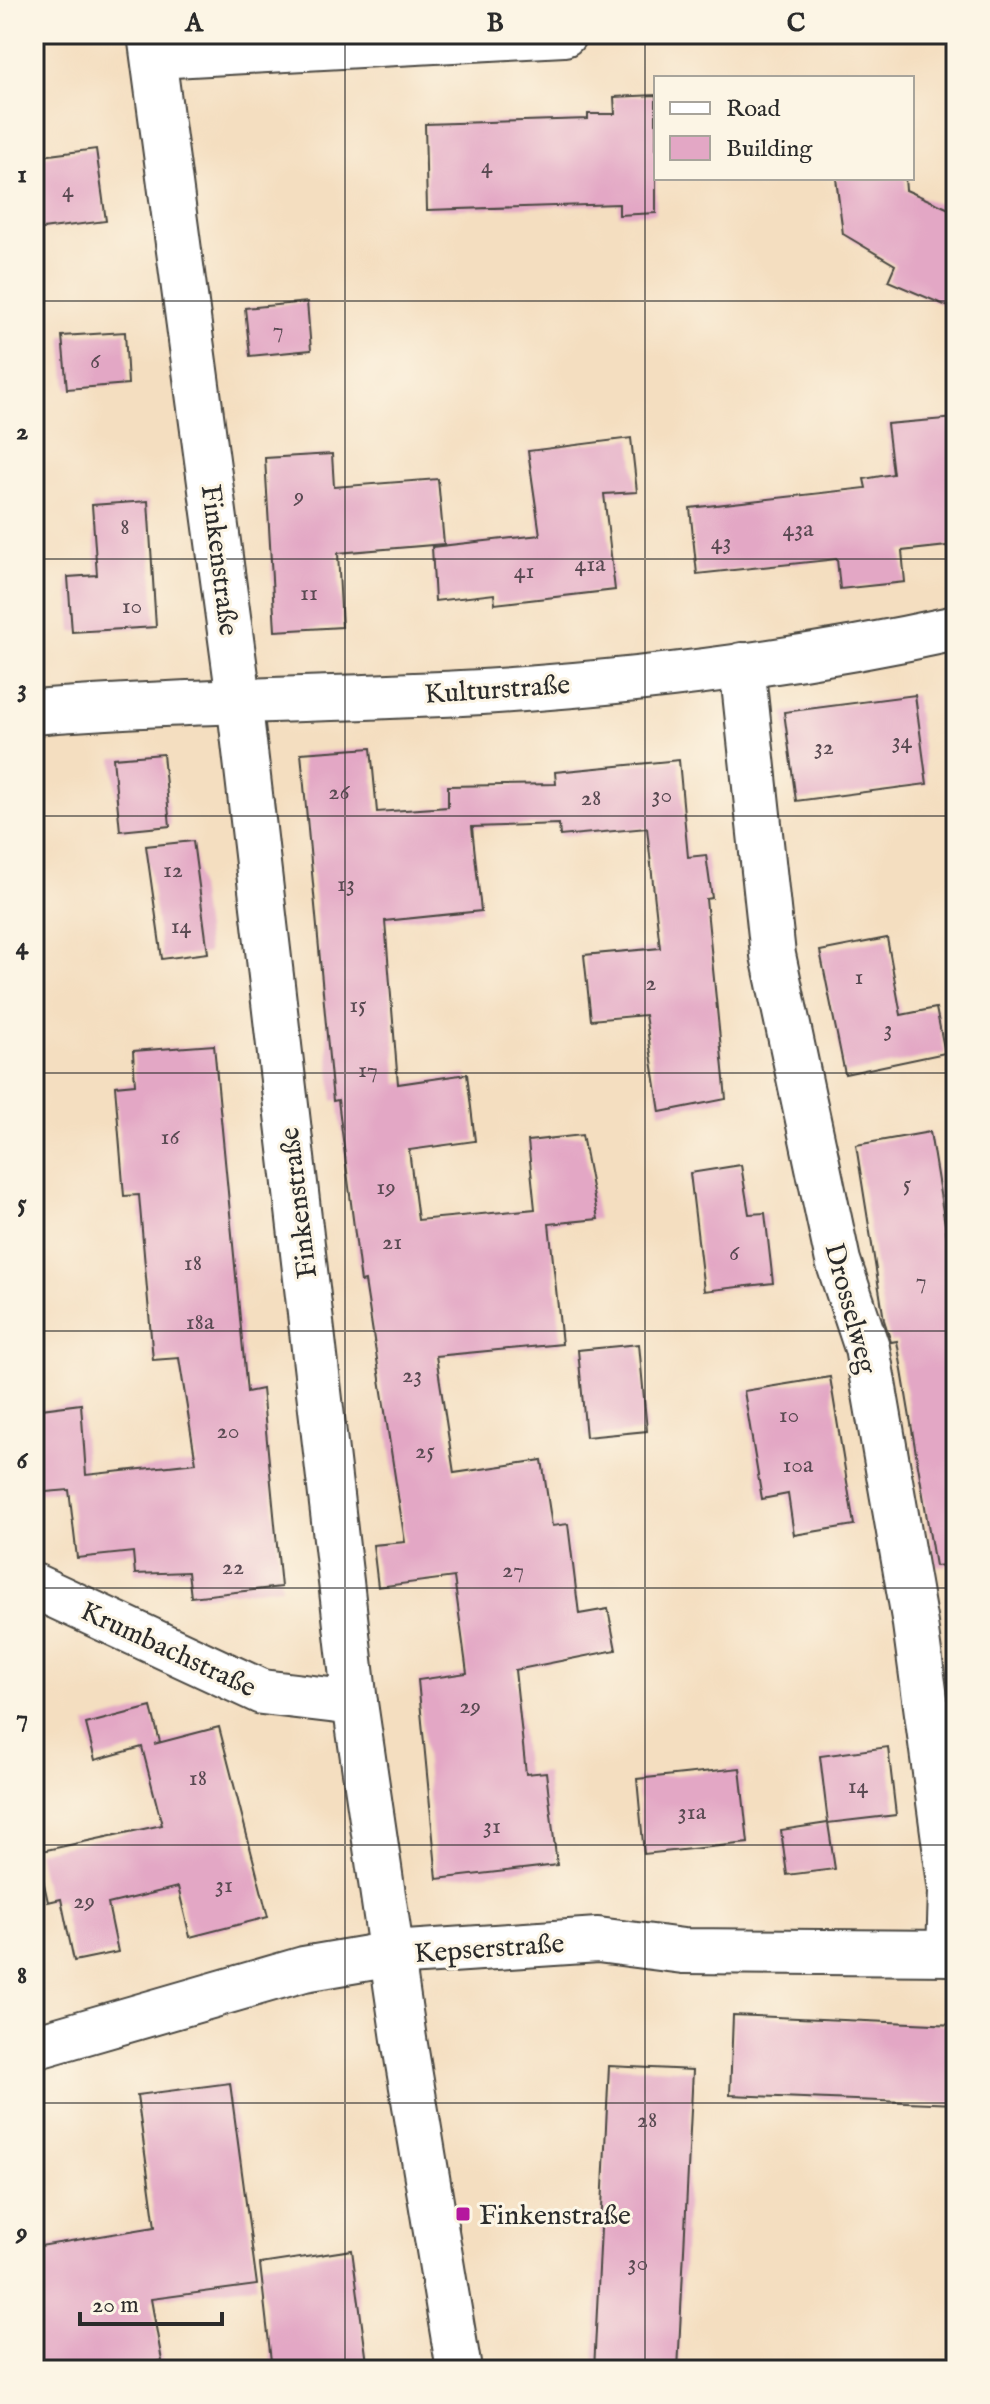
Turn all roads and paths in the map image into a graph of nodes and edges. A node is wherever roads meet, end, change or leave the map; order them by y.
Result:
1 (561, 34) edge
2 (152, 45) edge
3 (956, 628) edge
4 (742, 665) junction
5 (239, 699) junction
6 (34, 712) edge
7 (34, 1586) edge
8 (355, 1703) junction
9 (952, 1953) edge
10 (392, 1954) junction
11 (34, 2047) edge
12 (459, 2370) edge

1 - 2 street
2 - 5 street, Finkenstraße
3 - 4 street, Kulturstraße
4 - 5 street, Kulturstraße
4 - 9 street, Drosselweg
5 - 6 street, Kulturstraße
5 - 8 street, Finkenstraße
7 - 8 street, Krumbachstraße
8 - 10 street, Finkenstraße
9 - 10 street, Kepserstraße
10 - 11 street, Kepserstraße
10 - 12 street, Finkenstraße

